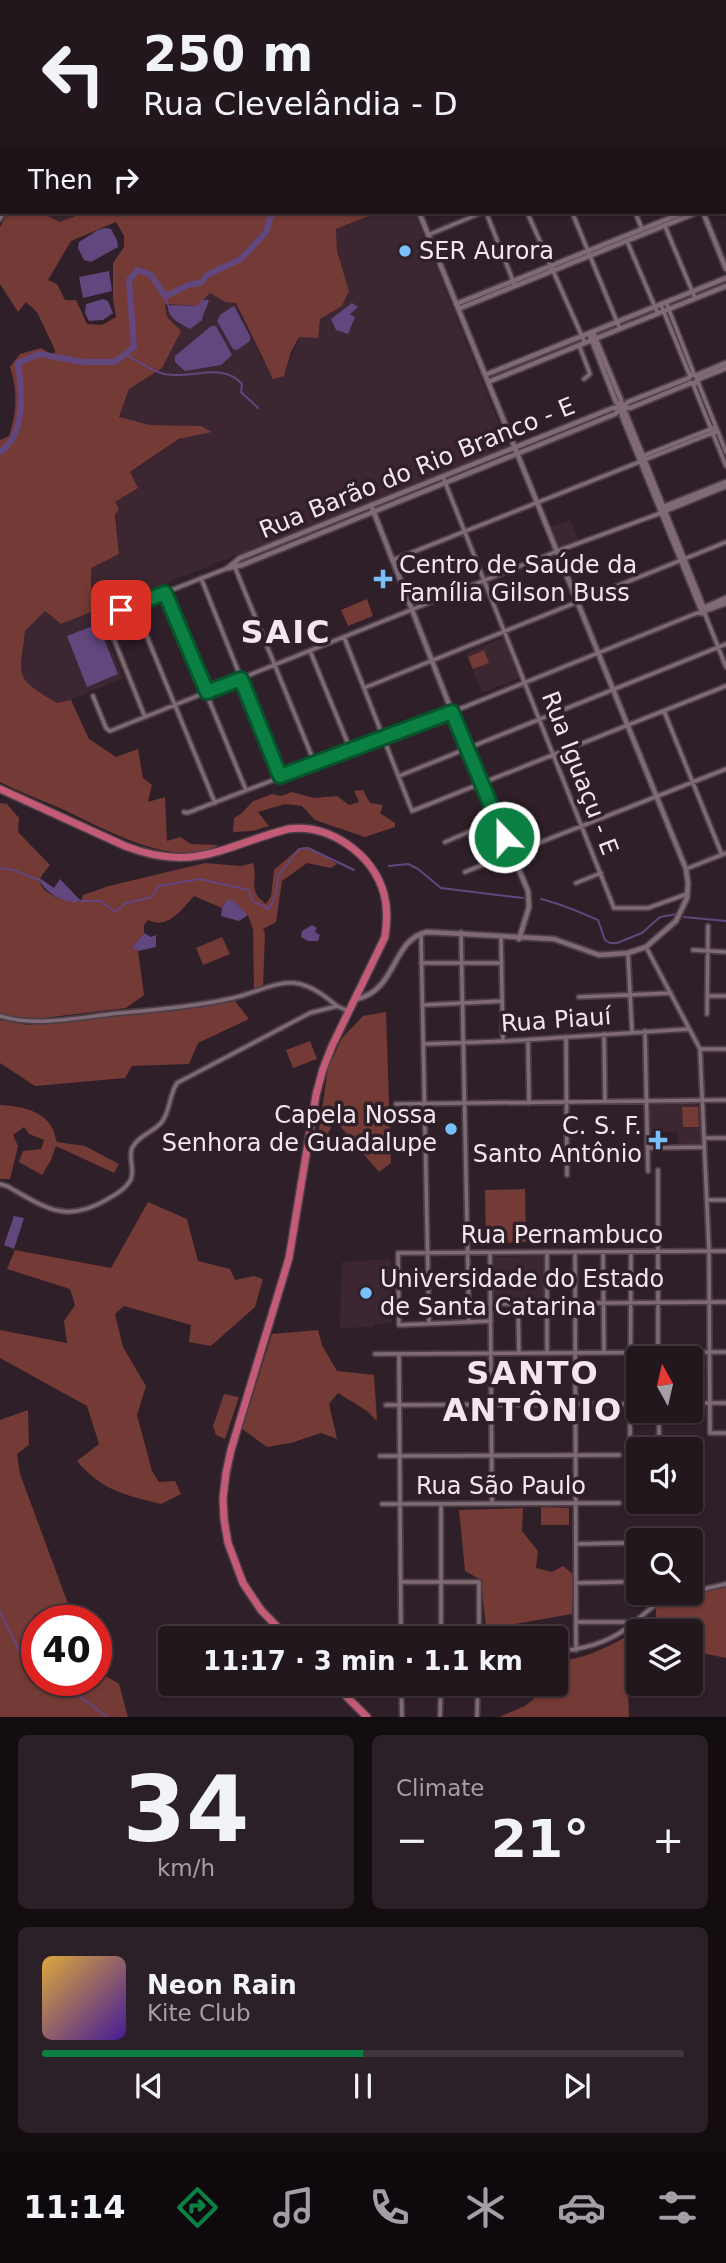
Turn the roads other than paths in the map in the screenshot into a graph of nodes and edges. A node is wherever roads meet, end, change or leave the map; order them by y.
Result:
1 (420, 214) edge
2 (480, 214) edge
3 (486, 214) edge
4 (528, 214) edge
5 (573, 214) edge
6 (636, 214) edge
7 (680, 214) edge
8 (694, 214) edge
9 (702, 214) edge
10 (664, 223) junction
11 (643, 231) junction
12 (428, 235) junction
13 (626, 238) junction
14 (589, 253) junction
15 (552, 269) junction
16 (726, 269) edge
17 (726, 278) edge
18 (514, 283) junction
19 (726, 286) edge
20 (692, 292) junction
21 (695, 299) junction
22 (660, 305) junction
23 (457, 307) junction
24 (663, 311) junction
25 (617, 322) junction
26 (620, 329) junction
27 (591, 332) junction
28 (582, 336) junction
29 (594, 339) junction
30 (585, 343) junction
31 (579, 345) junction
32 (544, 351) junction
33 (547, 358) junction
34 (726, 365) edge
35 (485, 375) junction
36 (584, 379) dead end
37 (694, 379) junction
38 (488, 382) junction
39 (622, 408) junction
40 (714, 430) junction
41 (566, 431) junction
42 (514, 448) junction
43 (721, 448) junction
44 (726, 452) edge
45 (517, 454) junction
46 (641, 459) junction
47 (480, 461) junction
48 (726, 466) edge
49 (482, 468) junction
50 (443, 477) junction
51 (445, 483) junction
52 (726, 484) edge
53 (413, 488) junction
54 (415, 495) junction
55 (536, 501) junction
56 (371, 505) junction
57 (661, 510) junction
58 (373, 512) junction
59 (464, 531) junction
60 (726, 542) edge
61 (557, 551) junction
62 (393, 559) junction
63 (682, 560) junction
64 (234, 565) junction
65 (228, 568) joint
66 (201, 578) junction
67 (485, 580) junction
68 (165, 593) junction
69 (726, 601) edge
70 (577, 602) junction
71 (134, 605) junction
72 (414, 609) junction
73 (702, 611) junction
74 (505, 631) junction
75 (344, 637) junction
76 (726, 644) edge
77 (718, 648) junction
78 (310, 651) junction
79 (598, 652) junction
80 (434, 660) junction
81 (276, 664) junction
82 (726, 667) edge
83 (241, 679) junction
84 (525, 681) junction
85 (726, 686) edge
86 (364, 688) junction
87 (613, 689) junction
88 (207, 692) junction
89 (93, 696) dead end
90 (176, 705) junction
91 (664, 711) junction
92 (452, 712) junction
93 (145, 717) junction
94 (540, 719) junction
95 (628, 725) junction
96 (384, 737) junction
97 (468, 748) junction
98 (351, 751) junction
99 (554, 755) junction
100 (316, 764) junction
101 (726, 769) edge
102 (280, 776) junction
103 (399, 776) junction
104 (693, 782) junction
105 (483, 784) junction
106 (0, 789) edge
107 (246, 790) junction
108 (657, 796) junction
109 (215, 803) junction
110 (184, 812) dead end
111 (497, 820) junction
112 (582, 825) junction
113 (445, 842) dead end
114 (511, 854) junction
115 (724, 854) edge
116 (686, 869) junction
117 (465, 872) dead end
118 (601, 873) junction
119 (576, 883) dead end
120 (687, 894) junction
121 (708, 926) dead end
122 (461, 932) junction
123 (421, 933) junction
124 (501, 938) junction
125 (519, 939) junction
126 (646, 947) junction
127 (693, 950) dead end
128 (708, 951) junction
129 (726, 952) edge
130 (628, 953) junction
131 (421, 963) junction
132 (502, 963) junction
133 (463, 964) junction
134 (671, 993) junction
135 (630, 995) junction
136 (706, 996) junction
137 (726, 996) edge
138 (579, 997) dead end
139 (357, 999) junction
140 (502, 1001) junction
141 (464, 1003) junction
142 (424, 1005) junction
143 (337, 1006) junction
144 (350, 1012) junction
145 (707, 1014) dead end
146 (0, 1016) edge
147 (690, 1029) junction
148 (645, 1031) junction
149 (632, 1032) junction
150 (604, 1034) junction
151 (566, 1037) junction
152 (528, 1040) junction
153 (503, 1041) junction
154 (465, 1043) junction
155 (425, 1044) junction
156 (726, 1048) edge
157 (700, 1049) junction
158 (647, 1100) junction
159 (702, 1100) junction
160 (726, 1100) edge
161 (566, 1101) junction
162 (606, 1101) junction
163 (466, 1103) junction
164 (529, 1103) junction
165 (396, 1104) dead end
166 (426, 1104) junction
167 (704, 1138) junction
168 (726, 1138) edge
169 (704, 1147) junction
170 (648, 1148) junction
171 (658, 1170) dead end
172 (648, 1171) dead end
173 (567, 1175) dead end
174 (0, 1184) edge
175 (708, 1200) junction
176 (726, 1200) edge
177 (709, 1251) junction
178 (726, 1251) edge
179 (547, 1252) junction
180 (575, 1252) junction
181 (603, 1252) junction
182 (631, 1252) junction
183 (658, 1252) junction
184 (428, 1253) junction
185 (468, 1253) junction
186 (490, 1253) junction
187 (603, 1302) junction
188 (709, 1302) junction
189 (726, 1302) edge
190 (518, 1303) junction
191 (547, 1303) junction
192 (575, 1303) junction
193 (630, 1303) junction
194 (659, 1303) junction
195 (491, 1304) junction
196 (491, 1321) junction
197 (469, 1322) junction
198 (429, 1324) junction
199 (630, 1346) edge
200 (658, 1346) edge
201 (726, 1352) edge
202 (519, 1353) junction
203 (547, 1353) junction
204 (576, 1353) junction
205 (604, 1353) junction
206 (626, 1353) edge
207 (704, 1353) edge
208 (709, 1353) junction
209 (375, 1354) dead end
210 (399, 1354) junction
211 (491, 1354) junction
212 (704, 1403) edge
213 (709, 1403) junction
214 (726, 1403) edge
215 (491, 1404) junction
216 (576, 1404) junction
217 (626, 1404) edge
218 (387, 1405) dead end
219 (399, 1405) junction
220 (726, 1433) edge
221 (492, 1455) junction
222 (576, 1455) junction
223 (619, 1455) dead end
224 (380, 1456) dead end
225 (400, 1456) junction
226 (577, 1503) junction
227 (619, 1503) dead end
228 (382, 1504) dead end
229 (400, 1504) junction
230 (441, 1504) junction
231 (492, 1504) junction
232 (624, 1543) dead end
233 (576, 1544) junction
234 (401, 1582) junction
235 (441, 1582) junction
236 (622, 1582) dead end
237 (576, 1583) junction
238 (726, 1584) edge
239 (703, 1589) edge
240 (653, 1605) edge
241 (576, 1622) junction
242 (624, 1622) dead end
243 (277, 1626) edge
244 (401, 1626) edge
245 (441, 1626) edge
246 (479, 1626) edge
247 (568, 1650) edge
248 (576, 1650) junction
249 (346, 1696) edge
250 (401, 1696) edge
251 (441, 1696) edge
252 (478, 1696) edge
253 (368, 1717) edge
254 (402, 1717) edge
255 (440, 1717) edge
256 (477, 1717) edge

1 - 12 street
2 - 12 street
3 - 18 street
4 - 15 street
5 - 14 street
6 - 11 street
7 - 10 street
8 - 10 street
9 - 16 street
10 - 11 street
10 - 20 street
11 - 13 street
12 - 23 street
13 - 14 street
13 - 22 street
14 - 15 street
14 - 25 street
15 - 18 street
15 - 28 street
17 - 20 street
18 - 23 street
19 - 21 street
20 - 21 street
20 - 22 street
21 - 24 street
22 - 24 street
22 - 24 street
22 - 25 street
23 - 35 street
24 - 26 street
24 - 37 street
25 - 26 street
25 - 27 street
26 - 29 street
27 - 28 street
27 - 29 street
28 - 30 street
28 - 32 street
29 - 30 street
29 - 39 street
30 - 31 street
31 - 33 street
31 - 36 street
32 - 33 street
32 - 35 street
33 - 38 street
34 - 37 street, Rua Barão do Rio Branco - E
35 - 38 street
37 - 39 street, Rua Barão do Rio Branco - E
37 - 40 street
38 - 42 street
39 - 41 street, Rua Barão do Rio Branco - E
39 - 46 street
40 - 43 street
40 - 46 street
41 - 42 street, Rua Barão do Rio Branco - E
41 - 45 street, Rua Barão do Rio Branco - E
42 - 45 street
42 - 47 street, Rua Barão do Rio Branco - E
43 - 44 street
43 - 48 street
45 - 49 street, Rua Barão do Rio Branco - E
45 - 55 street
46 - 55 street
46 - 57 street
47 - 49 street
47 - 50 street, Rua Barão do Rio Branco - E
49 - 51 street, Rua Barão do Rio Branco - E
50 - 51 street, Rua Iguaçu - E
50 - 53 street, Rua Barão do Rio Branco - E
51 - 54 street, Rua Barão do Rio Branco - E
51 - 59 street, Rua Iguaçu - E
52 - 57 street
53 - 54 street
53 - 56 street, Rua Barão do Rio Branco - E
54 - 58 street, Rua Barão do Rio Branco - E
55 - 59 street
55 - 61 street
56 - 58 street
56 - 64 street, Rua Barão do Rio Branco - E
57 - 61 street
57 - 63 street
58 - 62 street
58 - 64 street, Rua Barão do Rio Branco - E
59 - 62 street
59 - 67 street, Rua Iguaçu - E
60 - 63 street
61 - 67 street
61 - 70 street
62 - 72 street
63 - 70 street
63 - 73 street
64 - 65 street, Rua Barão do Rio Branco - E
64 - 81 street
65 - 66 street, Rua Barão do Rio Branco - E
66 - 68 street, Rua Barão do Rio Branco - E
66 - 83 street
67 - 72 street
67 - 74 street, Rua Iguaçu - E
68 - 71 street, Rua Barão do Rio Branco - E
68 - 88 street
69 - 73 street
70 - 74 street
70 - 79 street
71 - 90 street
71 - 93 street, Rua Barão do Rio Branco - E
72 - 75 street
72 - 80 street
73 - 77 street
73 - 79 street
74 - 80 street
74 - 84 street, Rua Iguaçu - E
75 - 78 street
75 - 86 street
76 - 77 street
77 - 82 street
77 - 87 street
78 - 81 street
78 - 98 street
79 - 84 street
79 - 87 street
80 - 86 street
80 - 92 street
81 - 83 street
81 - 100 street
83 - 88 street
83 - 102 street
84 - 92 street
84 - 94 street, Rua Iguaçu - E
85 - 91 street
86 - 96 street
87 - 94 street
87 - 95 street
88 - 90 street
88 - 107 street
89 - 93 street
90 - 93 street
90 - 109 street
91 - 95 street
91 - 104 street
92 - 96 street
92 - 97 street
94 - 97 street
94 - 99 street, Rua Iguaçu - E
95 - 99 street
95 - 108 street
96 - 98 street
96 - 103 street
97 - 103 street
97 - 105 street
98 - 100 street
99 - 105 street
99 - 112 street, Rua Iguaçu - E
100 - 102 street
101 - 104 street
102 - 107 street
103 - 105 street
104 - 108 street
104 - 115 street
105 - 111 street
106 - 139 highway
107 - 109 street
108 - 112 street
108 - 116 street
109 - 110 street
111 - 113 street
111 - 114 street
112 - 114 street
112 - 118 street, Rua Iguaçu - E
114 - 117 street
114 - 125 street
115 - 116 street
116 - 120 street
118 - 119 street
118 - 120 street, Rua Iguaçu - E
120 - 126 street
121 - 128 street
122 - 123 street
122 - 124 street
122 - 133 street
123 - 131 street
123 - 139 street
124 - 125 street
124 - 132 street
125 - 130 street
126 - 130 street
126 - 134 street
127 - 128 street
128 - 129 street
128 - 136 street
130 - 135 street
131 - 133 street
131 - 142 street
132 - 133 street
132 - 140 street
133 - 141 street
134 - 135 street
134 - 147 street
135 - 138 street
135 - 149 street
136 - 137 street
136 - 145 street
139 - 144 highway
140 - 141 street
140 - 153 street
141 - 142 street
141 - 154 street
142 - 155 street
143 - 144 street
143 - 146 street
143 - 174 street
144 - 243 highway
147 - 148 street, Rua Piauí
147 - 157 street
148 - 149 street, Rua Piauí
148 - 158 street
149 - 150 street, Rua Piauí
150 - 151 street, Rua Piauí
150 - 162 street
151 - 152 street, Rua Piauí
151 - 161 street
152 - 153 street, Rua Piauí
152 - 164 street
153 - 154 street, Rua Piauí
154 - 155 street, Rua Piauí
154 - 163 street
155 - 166 street
156 - 157 street
157 - 159 street
158 - 159 street
158 - 162 street
158 - 170 street
159 - 160 street
159 - 167 street
161 - 162 street
161 - 164 street
161 - 173 street
163 - 164 street
163 - 166 street
163 - 185 street
165 - 166 street
166 - 184 street
167 - 168 street
167 - 169 street
169 - 170 street
169 - 175 street
170 - 172 street
171 - 183 street
175 - 176 street
175 - 177 street
177 - 178 street, Rua Pernambuco
177 - 183 street, Rua Pernambuco
177 - 188 street
179 - 180 street, Rua Pernambuco
179 - 186 street, Rua Pernambuco
179 - 191 street
180 - 181 street, Rua Pernambuco
180 - 192 street
181 - 182 street, Rua Pernambuco
181 - 187 street
182 - 183 street, Rua Pernambuco
182 - 193 street
183 - 194 street
184 - 185 street, Rua Pernambuco
184 - 198 street
184 - 198 street, Rua Pernambuco
185 - 186 street, Rua Pernambuco
185 - 197 street
186 - 195 street
187 - 192 street
187 - 193 street
187 - 205 street
188 - 189 street
188 - 194 street
188 - 208 street
190 - 191 street
190 - 195 street
190 - 202 street
191 - 192 street
191 - 203 street
192 - 204 street
193 - 194 street
193 - 199 street
194 - 200 street
195 - 196 street
196 - 197 street
196 - 211 street
197 - 198 street
201 - 208 street
202 - 203 street
202 - 211 street
203 - 204 street
204 - 205 street
204 - 216 street
205 - 206 street
207 - 208 street
208 - 213 street
209 - 210 street
210 - 211 street
210 - 219 street
211 - 215 street
212 - 213 street
213 - 214 street
213 - 220 street
215 - 216 street
215 - 219 street
215 - 221 street
216 - 217 street
216 - 222 street
218 - 219 street
219 - 225 street
221 - 222 street
221 - 225 street
221 - 231 street
222 - 223 street
222 - 226 street
224 - 225 street
225 - 229 street
226 - 227 street, Rua São Paulo
226 - 231 street, Rua São Paulo
226 - 233 street
228 - 229 street, Rua São Paulo
229 - 230 street, Rua São Paulo
229 - 234 street
230 - 231 street, Rua São Paulo
230 - 235 street
232 - 233 street
233 - 237 street
234 - 235 street
234 - 244 street
235 - 245 street
235 - 246 street
236 - 237 street
237 - 241 street
238 - 239 street
240 - 248 street
241 - 242 street
241 - 248 street
247 - 248 street
249 - 253 highway
250 - 254 street
251 - 255 street
252 - 256 street

